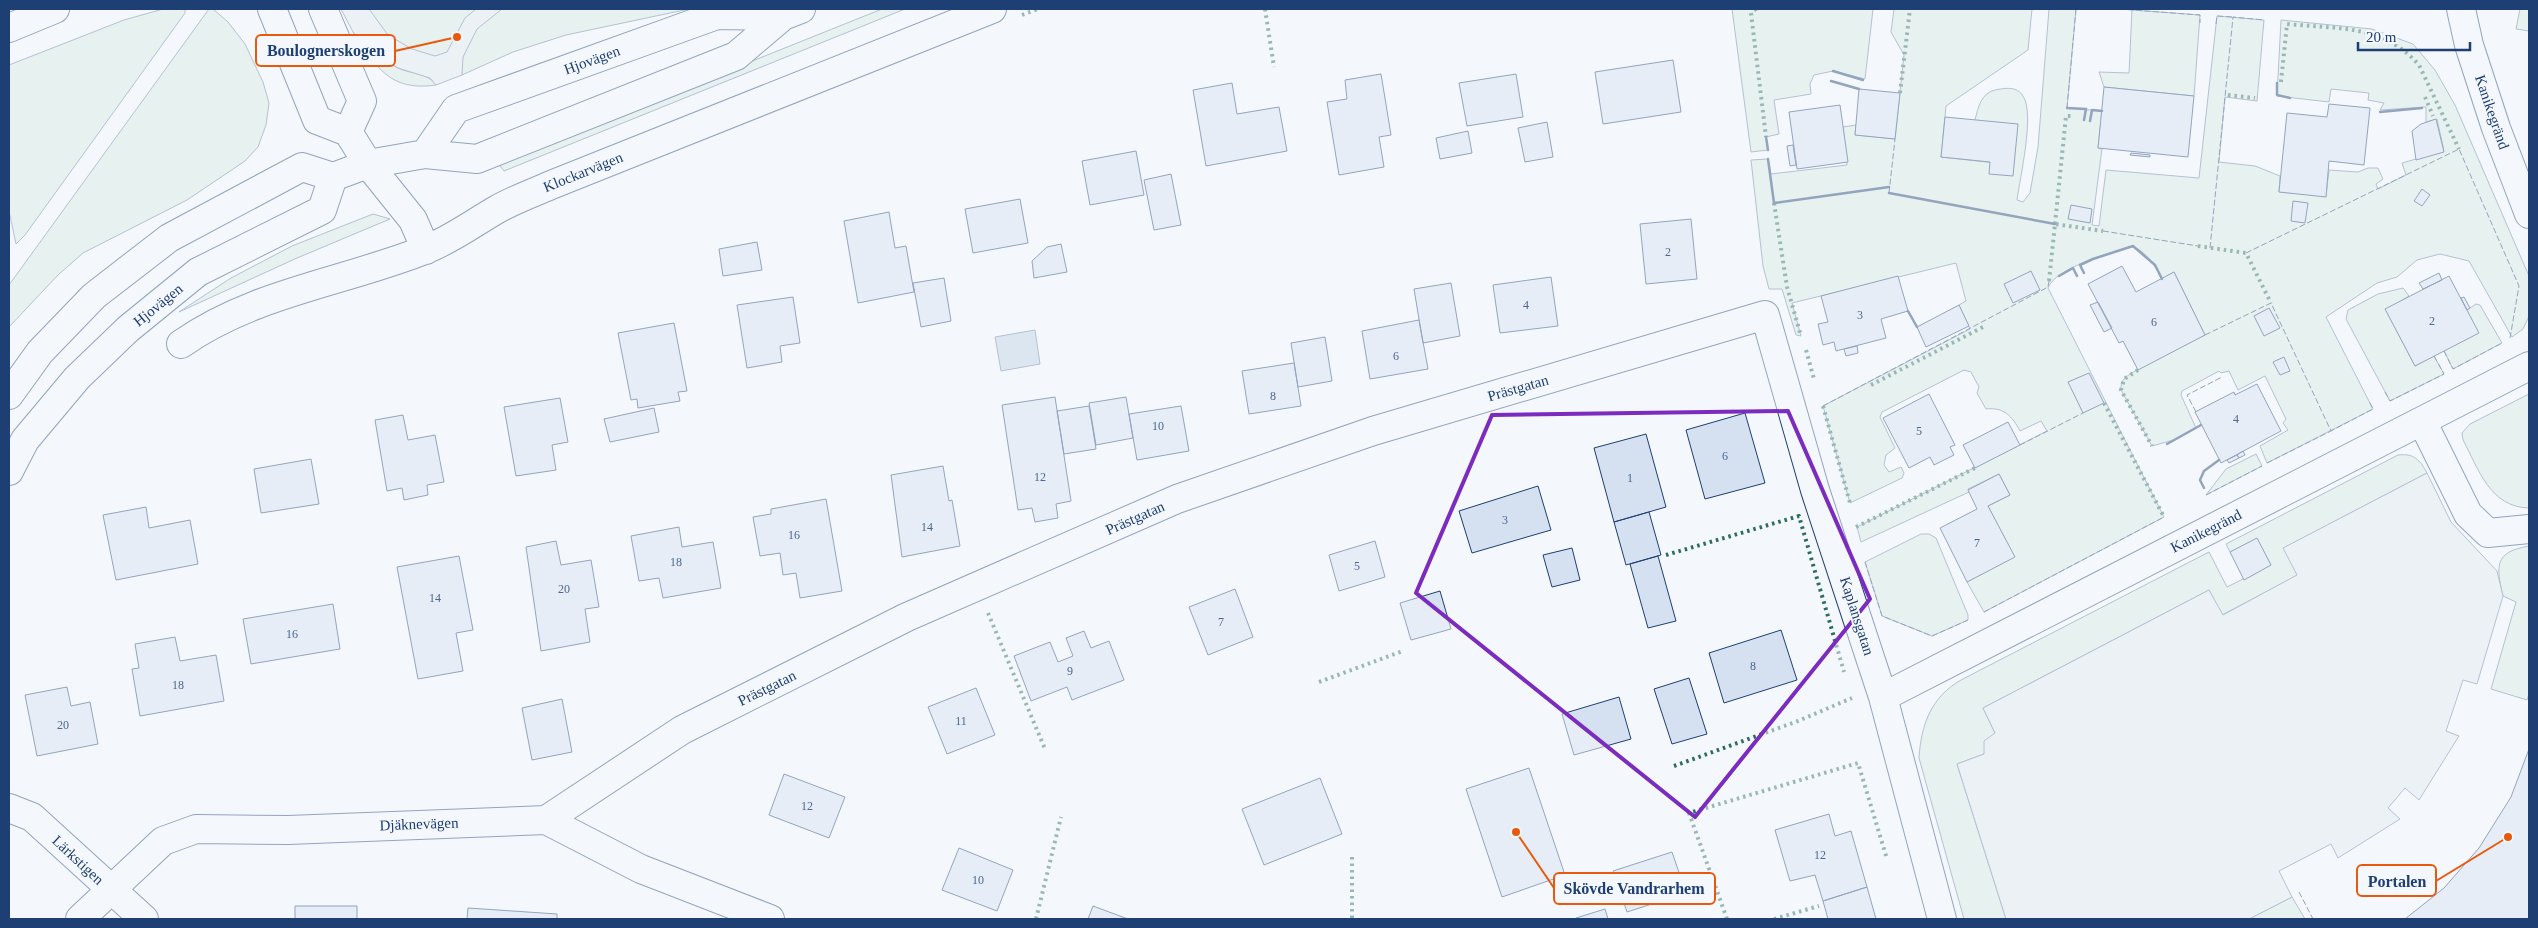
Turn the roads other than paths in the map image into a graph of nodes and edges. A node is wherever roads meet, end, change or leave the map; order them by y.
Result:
1 (55, 9) edge
2 (272, 9) edge
3 (323, 9) edge
4 (992, 9) edge
5 (2461, 9) edge
6 (792, 12) edge
7 (9, 28) edge
8 (348, 132) junction
9 (424, 154) junction
10 (368, 164) junction
11 (333, 177) junction
12 (2529, 214) edge
13 (426, 250) junction
14 (1765, 315) joint
15 (180, 344) dead end
16 (2529, 366) edge
17 (9, 395) edge
18 (2422, 421) junction
19 (9, 471) edge
20 (2529, 529) edge
21 (1883, 697) junction
22 (9, 808) edge
23 (546, 820) junction
24 (110, 890) junction
25 (80, 919) edge
26 (144, 919) edge
27 (770, 919) edge
28 (1942, 919) edge

1 - 7 street
2 - 8 street
3 - 8 street
4 - 13 street, Klockarvägen
5 - 12 street, Kanikegränd
6 - 9 street, Hjovägen
6 - 9 street, Hjovägen
8 - 10 street
9 - 10 street, Hjovägen
10 - 11 street, Hjovägen
10 - 13 street
11 - 17 street
11 - 19 street, Hjovägen
13 - 15 street, Klockarvägen
14 - 21 street, Kaplansgatan
14 - 23 street, Prästgatan
16 - 18 street, Kanikegränd
18 - 20 street
18 - 21 street, Kanikegränd
21 - 28 street, Kaplansgatan
22 - 24 street, Lärkstigen
23 - 24 street, Djäknevägen
23 - 27 street, Djäknevägen
24 - 25 street, Djäknevägen
24 - 26 street, Lärkstigen

